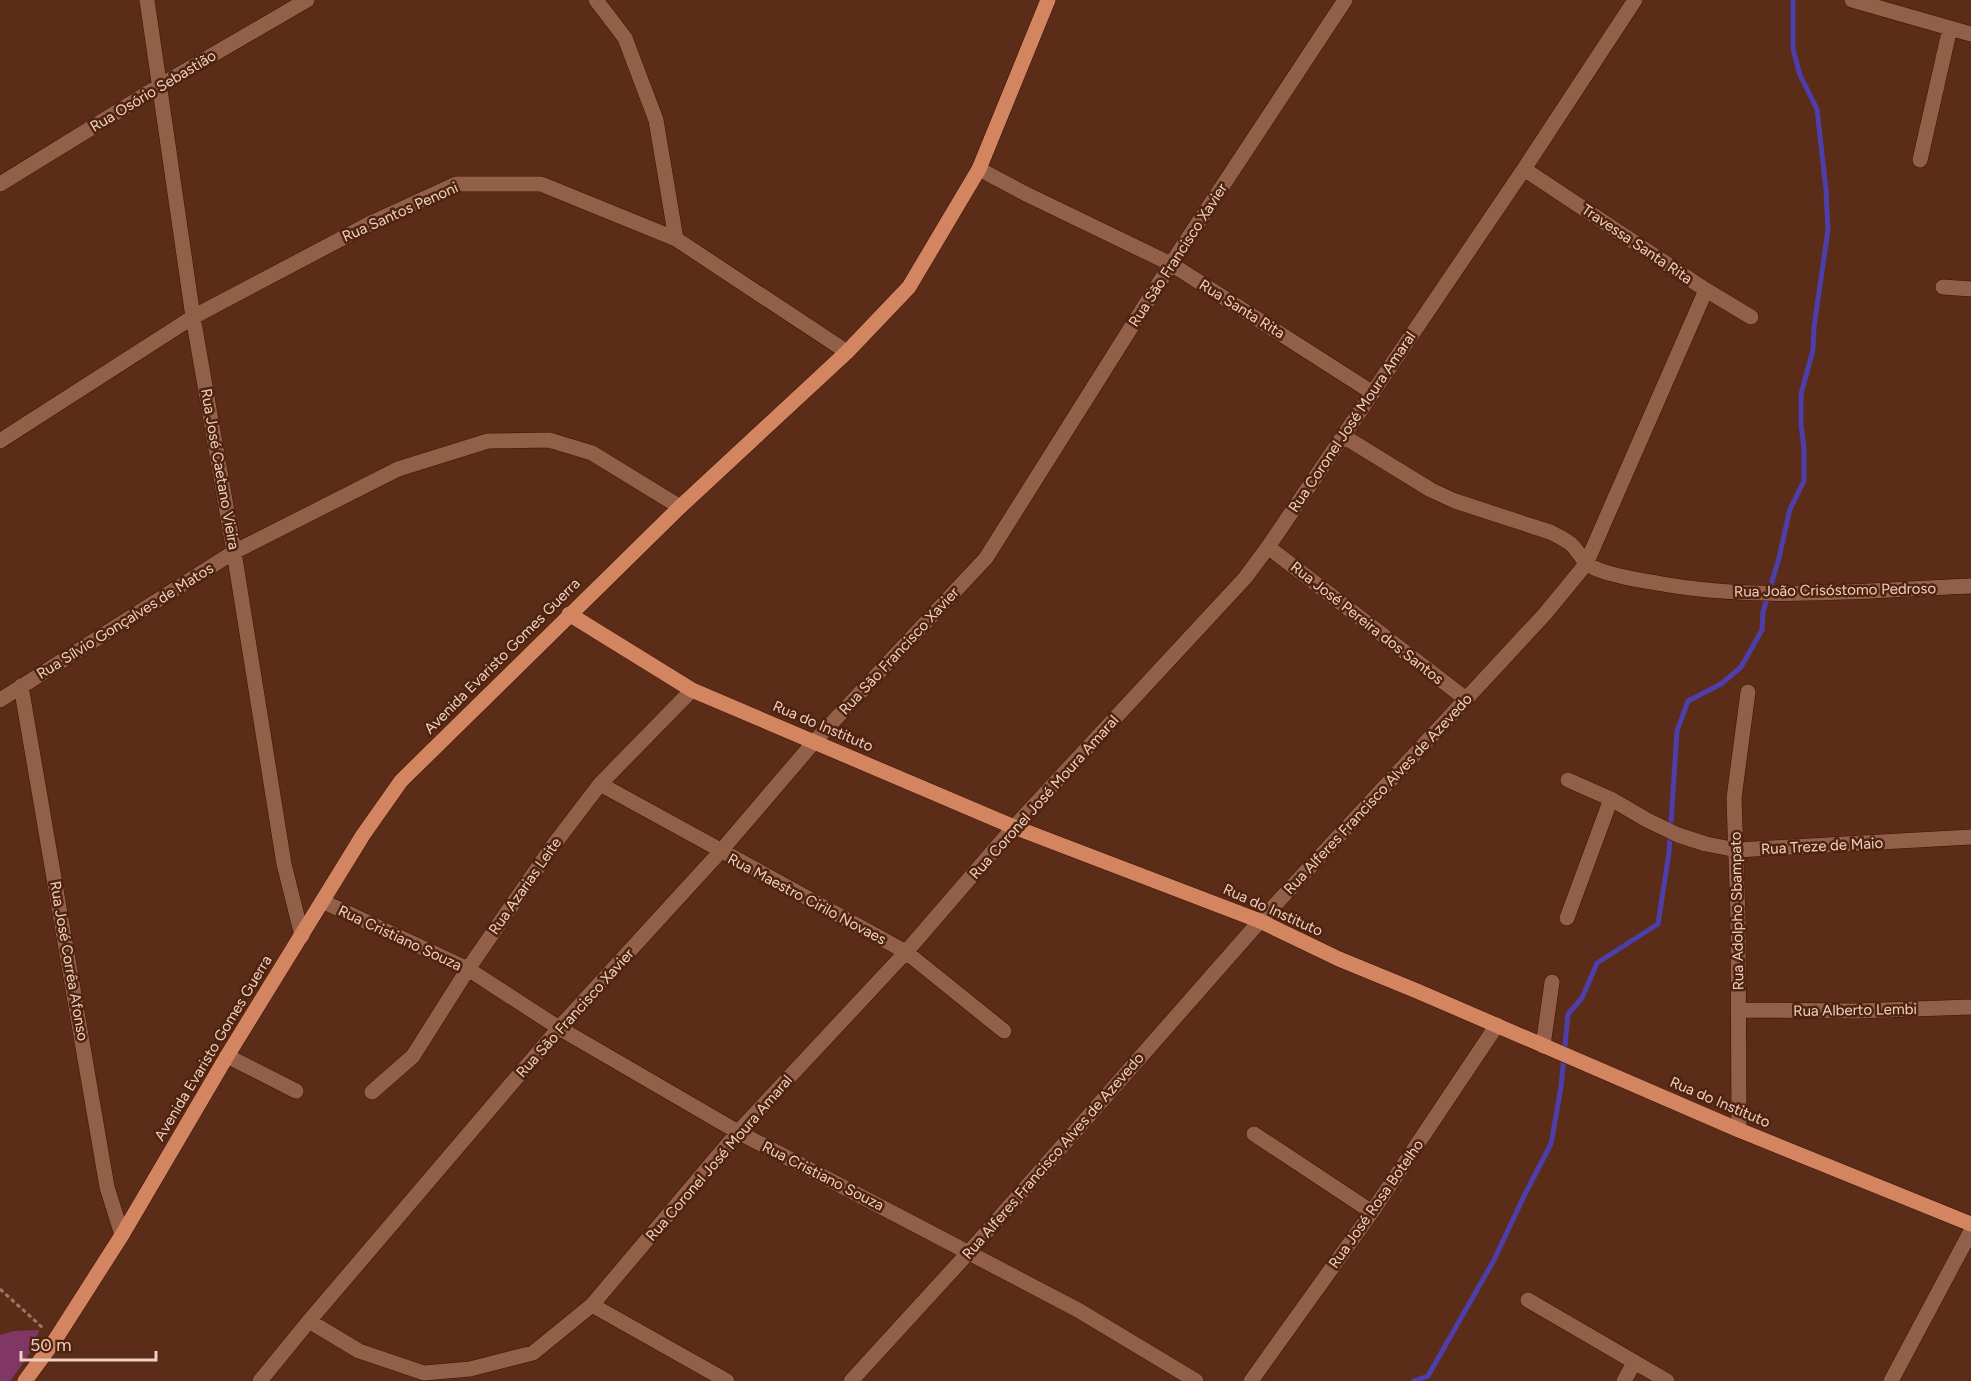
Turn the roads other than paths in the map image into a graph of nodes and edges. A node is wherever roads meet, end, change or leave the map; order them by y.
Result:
1 (147, 0) edge
2 (307, 0) edge
3 (596, 0) edge
4 (1345, 0) edge
5 (1635, 0) edge
6 (1852, 0) edge
7 (1046, 1) edge
8 (1950, 28) junction
9 (1971, 34) edge
10 (161, 85) junction
11 (1920, 160) dead end
12 (979, 169) junction
13 (1524, 169) junction
14 (0, 184) edge
15 (676, 239) junction
16 (1171, 264) junction
17 (1942, 287) dead end
18 (1706, 290) junction
19 (1971, 290) edge
20 (193, 317) junction
21 (1751, 317) dead end
22 (847, 352) junction
23 (1372, 393) junction
24 (1342, 436) junction
25 (0, 441) edge
26 (680, 507) junction
27 (1268, 547) junction
28 (234, 552) junction
29 (1586, 564) junction
30 (1971, 586) edge
31 (569, 614) junction
32 (21, 686) junction
33 (692, 690) junction
34 (1748, 692) dead end
35 (1466, 699) junction
36 (0, 700) edge
37 (814, 742) junction
38 (1568, 780) dead end
39 (600, 784) junction
40 (1611, 800) junction
41 (1014, 827) junction
42 (1971, 837) edge
43 (1737, 850) junction
44 (720, 852) junction
45 (324, 902) junction
46 (1567, 918) dead end
47 (1260, 921) junction
48 (302, 936) junction
49 (906, 952) junction
50 (468, 969) junction
51 (1552, 982) dead end
52 (1971, 1007) edge
53 (1738, 1010) junction
54 (1497, 1025) junction
55 (559, 1028) junction
56 (1004, 1031) dead end
57 (1543, 1046) junction
58 (227, 1056) junction
59 (296, 1091) dead end
60 (372, 1092) dead end
61 (1739, 1130) junction
62 (738, 1132) junction
63 (1254, 1134) dead end
64 (1372, 1212) junction
65 (1971, 1224) edge
66 (1971, 1231) edge
67 (122, 1235) junction
68 (969, 1252) junction
69 (1528, 1300) dead end
70 (592, 1305) junction
71 (309, 1321) junction
72 (1634, 1363) junction
73 (25, 1381) edge
74 (260, 1381) edge
75 (727, 1381) edge
76 (850, 1381) edge
77 (1196, 1381) edge
78 (1251, 1381) edge
79 (1624, 1381) edge
80 (1667, 1381) edge
81 (1891, 1381) edge

1 - 10 street, Rua José Caetano Vieira
2 - 10 street, Rua Osório Sebastião
3 - 15 street
4 - 16 street, Rua São Francisco Xavier
5 - 13 street, Rua Coronel José Moura Amaral
6 - 8 street
7 - 12 main road, Avenida Evaristo Gomes Guerra
8 - 9 street
8 - 11 street
10 - 14 street, Rua Osório Sebastião
10 - 20 street, Rua José Caetano Vieira
12 - 16 street, Rua Santa Rita
12 - 22 main road, Avenida Evaristo Gomes Guerra
13 - 18 street, Travessa Santa Rita
13 - 23 street, Rua Coronel José Moura Amaral
15 - 20 street, Rua Santos Penoni
15 - 22 street, Rua Santos Penoni
16 - 23 street, Rua Santa Rita
16 - 37 street, Rua São Francisco Xavier
17 - 19 street
18 - 21 street, Travessa Santa Rita
18 - 29 street, Rua Alferes Francisco Alves de Azevedo
20 - 25 street, Rua Santos Penoni
20 - 28 street, Rua José Caetano Vieira
22 - 26 main road, Avenida Evaristo Gomes Guerra
23 - 24 street, Rua Coronel José Moura Amaral
24 - 27 street, Rua Coronel José Moura Amaral
24 - 29 street, Rua João Crisóstomo Pedroso
26 - 28 street, Rua Sílvio Gonçalves de Matos
26 - 31 main road, Avenida Evaristo Gomes Guerra
27 - 35 street, Rua José Pereira dos Santos
27 - 41 street, Rua Coronel José Moura Amaral
28 - 32 street, Rua Sílvio Gonçalves de Matos
28 - 48 street, Rua José Caetano Vieira
29 - 30 street, Rua João Crisóstomo Pedroso
29 - 35 street, Rua Alferes Francisco Alves de Azevedo
31 - 33 main road, Rua do Instituto
31 - 45 main road, Avenida Evaristo Gomes Guerra
32 - 36 street, Rua Sílvio Gonçalves de Matos
32 - 67 street, Rua José Corrêa Afonso
33 - 37 main road, Rua do Instituto
33 - 39 street, Rua Azarias Leite
34 - 43 street, Rua Adolpho Sbampato
35 - 47 street, Rua Alferes Francisco Alves de Azevedo
37 - 41 main road, Rua do Instituto
37 - 44 street, Rua São Francisco Xavier
38 - 40 street, Rua Treze de Maio
39 - 44 street, Rua Maestro Cirilo Novaes
39 - 50 street, Rua Azarias Leite
40 - 43 street, Rua Treze de Maio
40 - 46 street
41 - 47 main road, Rua do Instituto
41 - 49 street, Rua Coronel José Moura Amaral
42 - 43 street, Rua Treze de Maio
43 - 53 street, Rua Adolpho Sbampato
44 - 49 street, Rua Maestro Cirilo Novaes
44 - 55 street, Rua São Francisco Xavier
45 - 48 main road, Avenida Evaristo Gomes Guerra
45 - 50 street, Rua Cristiano Souza
47 - 54 main road, Rua do Instituto
47 - 68 street, Rua Alferes Francisco Alves de Azevedo
48 - 58 main road, Avenida Evaristo Gomes Guerra
49 - 56 street, Rua Maestro Cirilo Novaes
49 - 62 street, Rua Coronel José Moura Amaral
50 - 55 street, Rua Cristiano Souza
50 - 60 street, Rua Azarias Leite
51 - 57 street
52 - 53 street, Rua Alberto Lembi
53 - 61 street, Rua Adolpho Sbampato
54 - 57 main road, Rua do Instituto
54 - 64 street, Rua José Rosa Botelho
55 - 62 street, Rua Cristiano Souza
55 - 71 street, Rua São Francisco Xavier
57 - 61 main road, Rua do Instituto
58 - 59 street
58 - 67 main road, Avenida Evaristo Gomes Guerra
61 - 65 main road, Rua do Instituto
62 - 68 street, Rua Cristiano Souza
62 - 70 street, Rua Coronel José Moura Amaral
63 - 64 street
64 - 78 street, Rua José Rosa Botelho
66 - 81 street
67 - 73 main road, Avenida Evaristo Gomes Guerra
68 - 76 street, Rua Alferes Francisco Alves de Azevedo
68 - 77 street, Rua Cristiano Souza
69 - 72 street
70 - 71 street, Rua Coronel José Moura Amaral
70 - 75 street
71 - 74 street, Rua São Francisco Xavier
72 - 79 street
72 - 80 street

